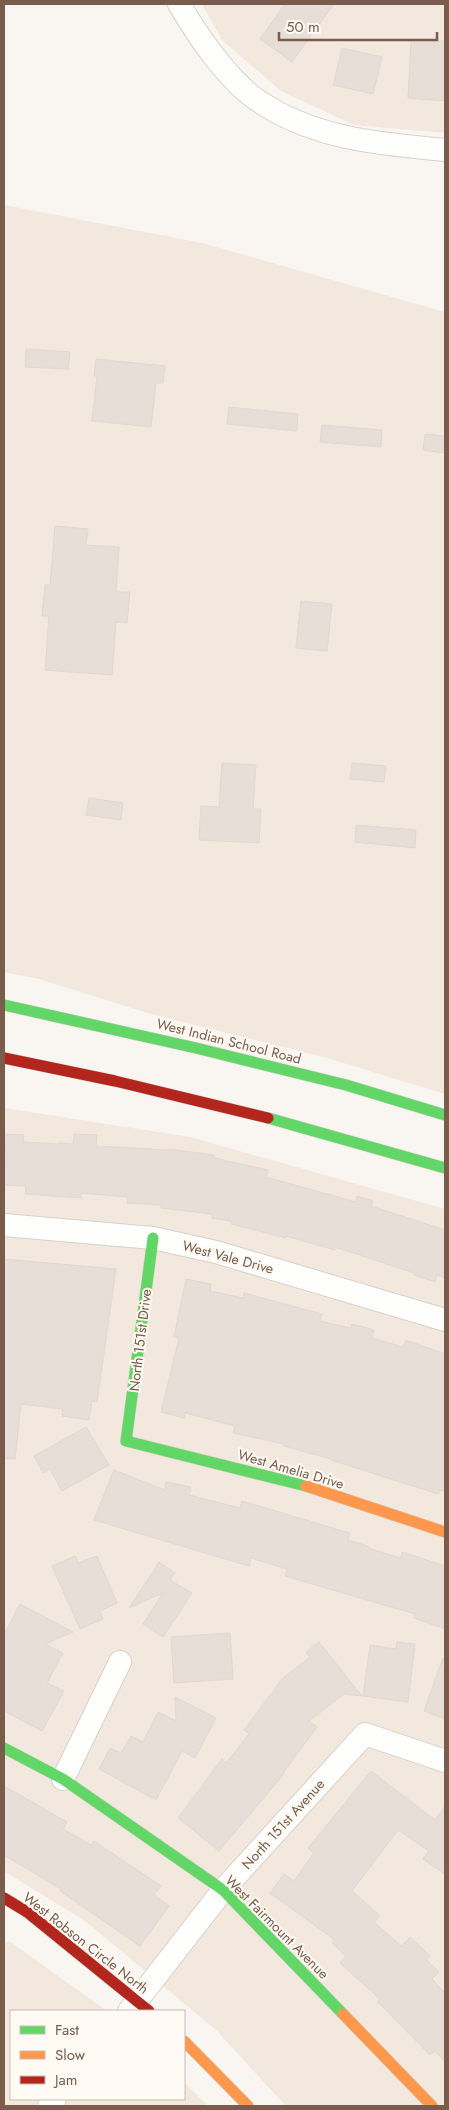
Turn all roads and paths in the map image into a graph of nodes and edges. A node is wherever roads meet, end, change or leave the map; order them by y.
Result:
1 (179, 4) edge
2 (445, 150) edge
3 (4, 1005) edge
4 (4, 1058) edge
5 (445, 1115) edge
6 (445, 1168) edge
7 (4, 1225) edge
8 (153, 1238) junction
9 (445, 1320) edge
10 (126, 1441) joint
11 (445, 1532) edge
12 (120, 1662) dead end
13 (4, 1748) edge
14 (445, 1761) edge
15 (63, 1779) junction
16 (222, 1890) junction
17 (4, 1898) edge
18 (139, 2008) edge
19 (185, 2042) edge
20 (248, 2106) edge
21 (432, 2106) edge

1 - 2 street
3 - 5 street, West Indian School Road
4 - 6 street
7 - 8 street, West Vale Drive
8 - 9 street, West Vale Drive
8 - 10 street, North 151st Drive
10 - 11 street, West Amelia Drive
12 - 15 street
13 - 15 street, West Fairmount Avenue
14 - 16 street, North 151st Avenue
15 - 16 street, West Fairmount Avenue
16 - 18 street, North 151st Avenue
16 - 21 street, West Fairmount Avenue
17 - 18 street, West Robson Circle North
19 - 20 street

